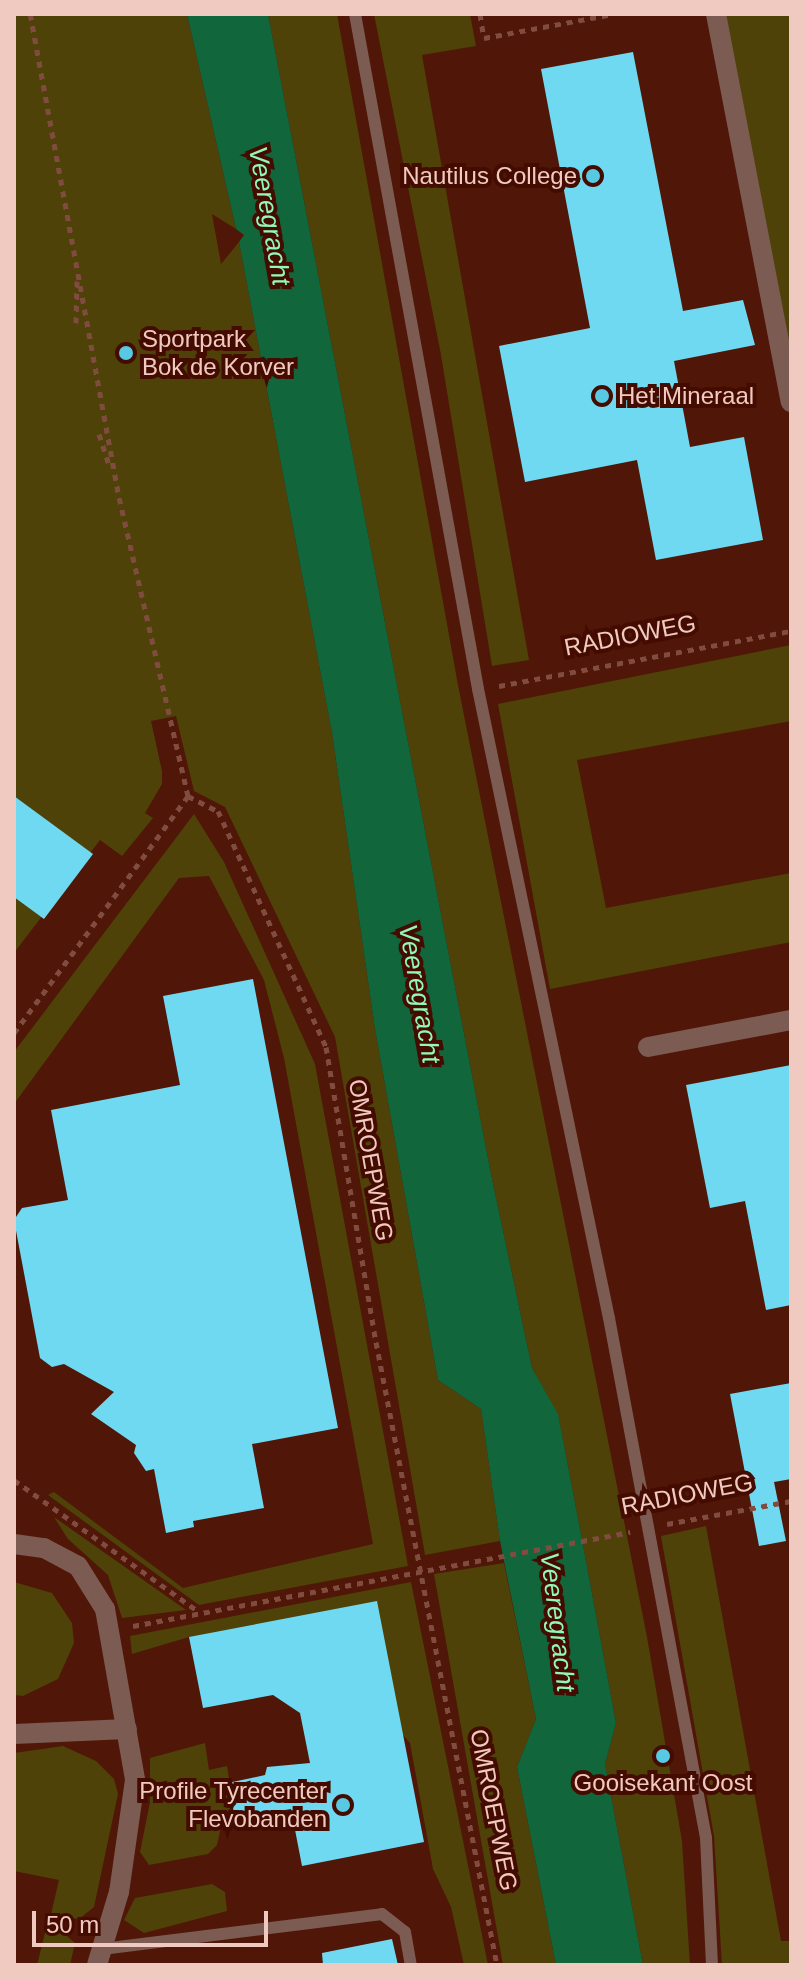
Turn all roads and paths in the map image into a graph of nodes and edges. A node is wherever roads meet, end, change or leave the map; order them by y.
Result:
1 (30, 14) edge
2 (355, 14) edge
3 (480, 14) edge
4 (613, 14) edge
5 (716, 14) edge
6 (77, 276) junction
7 (76, 323) dead end
8 (791, 402) edge
9 (99, 434) dead end
10 (116, 482) junction
11 (791, 631) edge
12 (478, 689) junction
13 (188, 796) junction
14 (791, 1020) edge
15 (14, 1033) edge
16 (648, 1047) dead end
17 (14, 1480) edge
18 (791, 1501) edge
19 (648, 1528) junction
20 (14, 1544) edge
21 (424, 1570) junction
22 (200, 1613) junction
23 (109, 1631) junction
24 (127, 1729) junction
25 (14, 1734) edge
26 (100, 1957) edge
27 (411, 1965) edge
28 (497, 1965) edge
29 (712, 1965) edge

1 - 6 path
2 - 12 lane
3 - 4 path
5 - 8 street
6 - 7 path
6 - 10 path
9 - 10 path
10 - 13 path
11 - 12 path, RADIOWEG
12 - 19 lane
13 - 15 path
13 - 21 path, OMROEPWEG
14 - 16 street
17 - 22 path
18 - 19 path, RADIOWEG
19 - 21 path, RADIOWEG
19 - 29 lane
20 - 23 street
21 - 22 path
21 - 28 path, OMROEPWEG
22 - 23 path
23 - 24 street
24 - 25 street
24 - 26 street
26 - 27 lane

